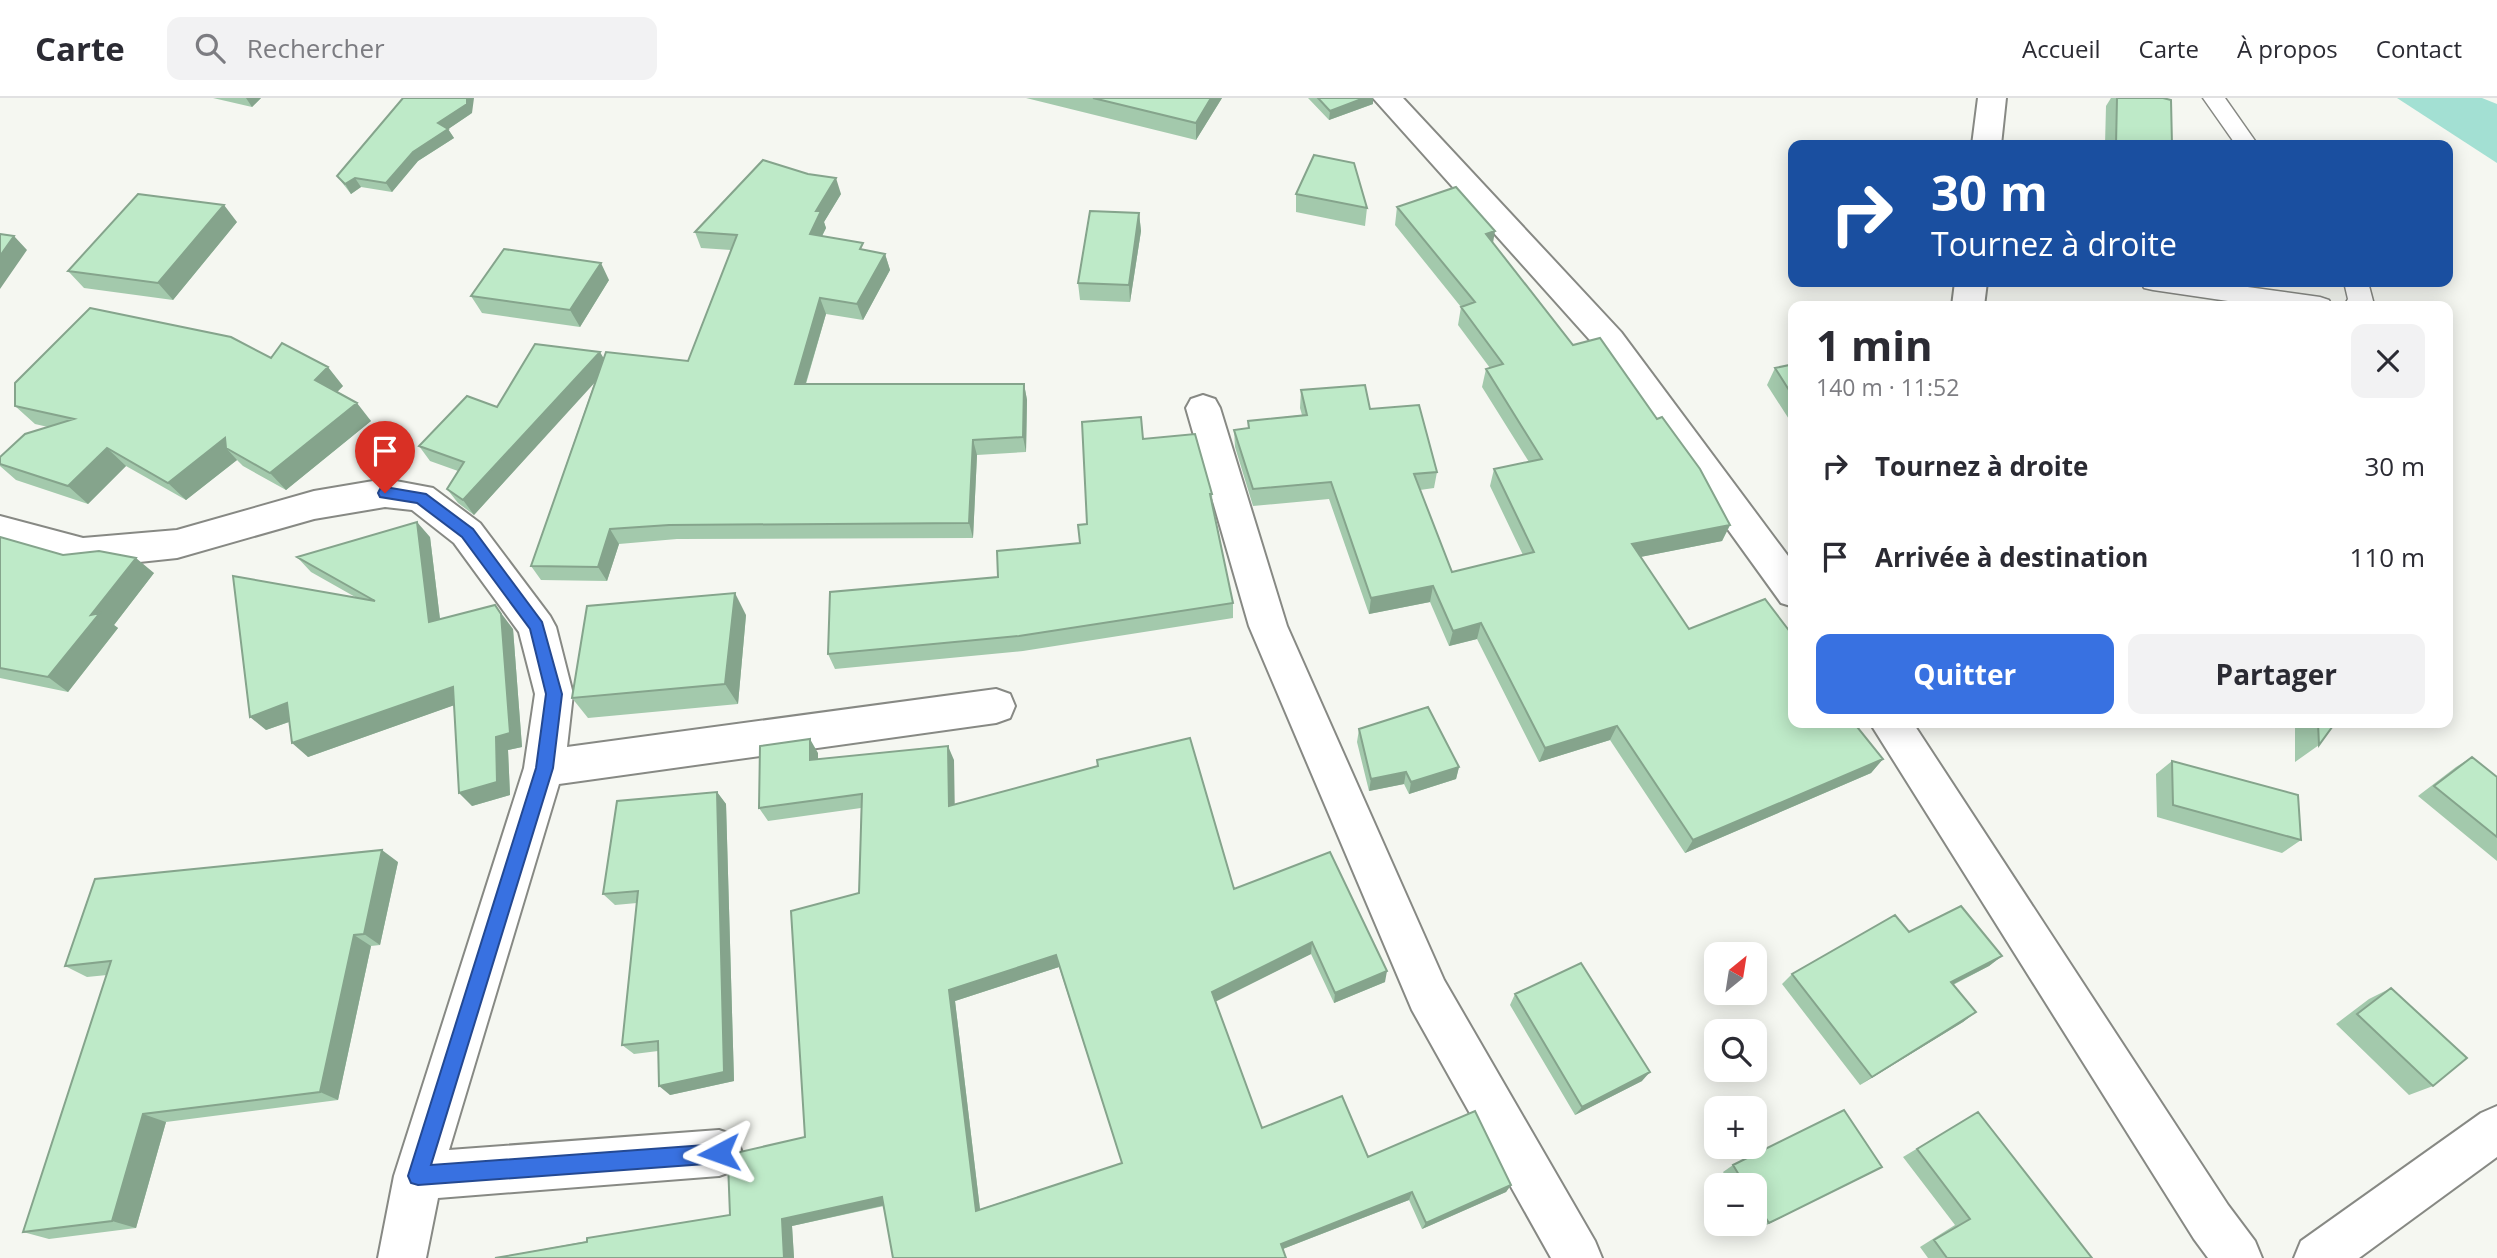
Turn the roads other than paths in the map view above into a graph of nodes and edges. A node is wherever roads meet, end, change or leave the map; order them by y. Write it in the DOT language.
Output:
graph roads {
  1 [pos="1387,98"];
  2 [pos="1992,98"];
  3 [pos="2214,98"];
  4 [pos="1988,140"];
  5 [pos="2243,140"];
  6 [pos="2188,287"];
  7 [pos="2285,301"];
  8 [pos="1203,408"];
  9 [pos="0,530"];
  10 [pos="1788,584"];
  11 [pos="996,706"];
  12 [pos="1898,728"];
  13 [pos="1920,742"];
  14 [pos="544,768"];
  15 [pos="2497,1129"];
  16 [pos="719,1153"];
  17 [pos="418,1176"];
  18 [pos="402,1258"];
  19 [pos="1578,1258"];
  20 [pos="2238,1258"];
  21 [pos="2318,1258"];
  1 -- 10 [label="street"];
  2 -- 4 [label="street"];
  3 -- 5 [label="lane"];
  6 -- 7 [label="lane"];
  8 -- 19 [label="street"];
  9 -- 14 [label="street"];
  11 -- 14 [label="street"];
  12 -- 13 [label="street"];
  13 -- 20 [label="street"];
  14 -- 17 [label="street"];
  15 -- 21 [label="street"];
  16 -- 17 [label="street"];
  17 -- 18 [label="street"];
}
